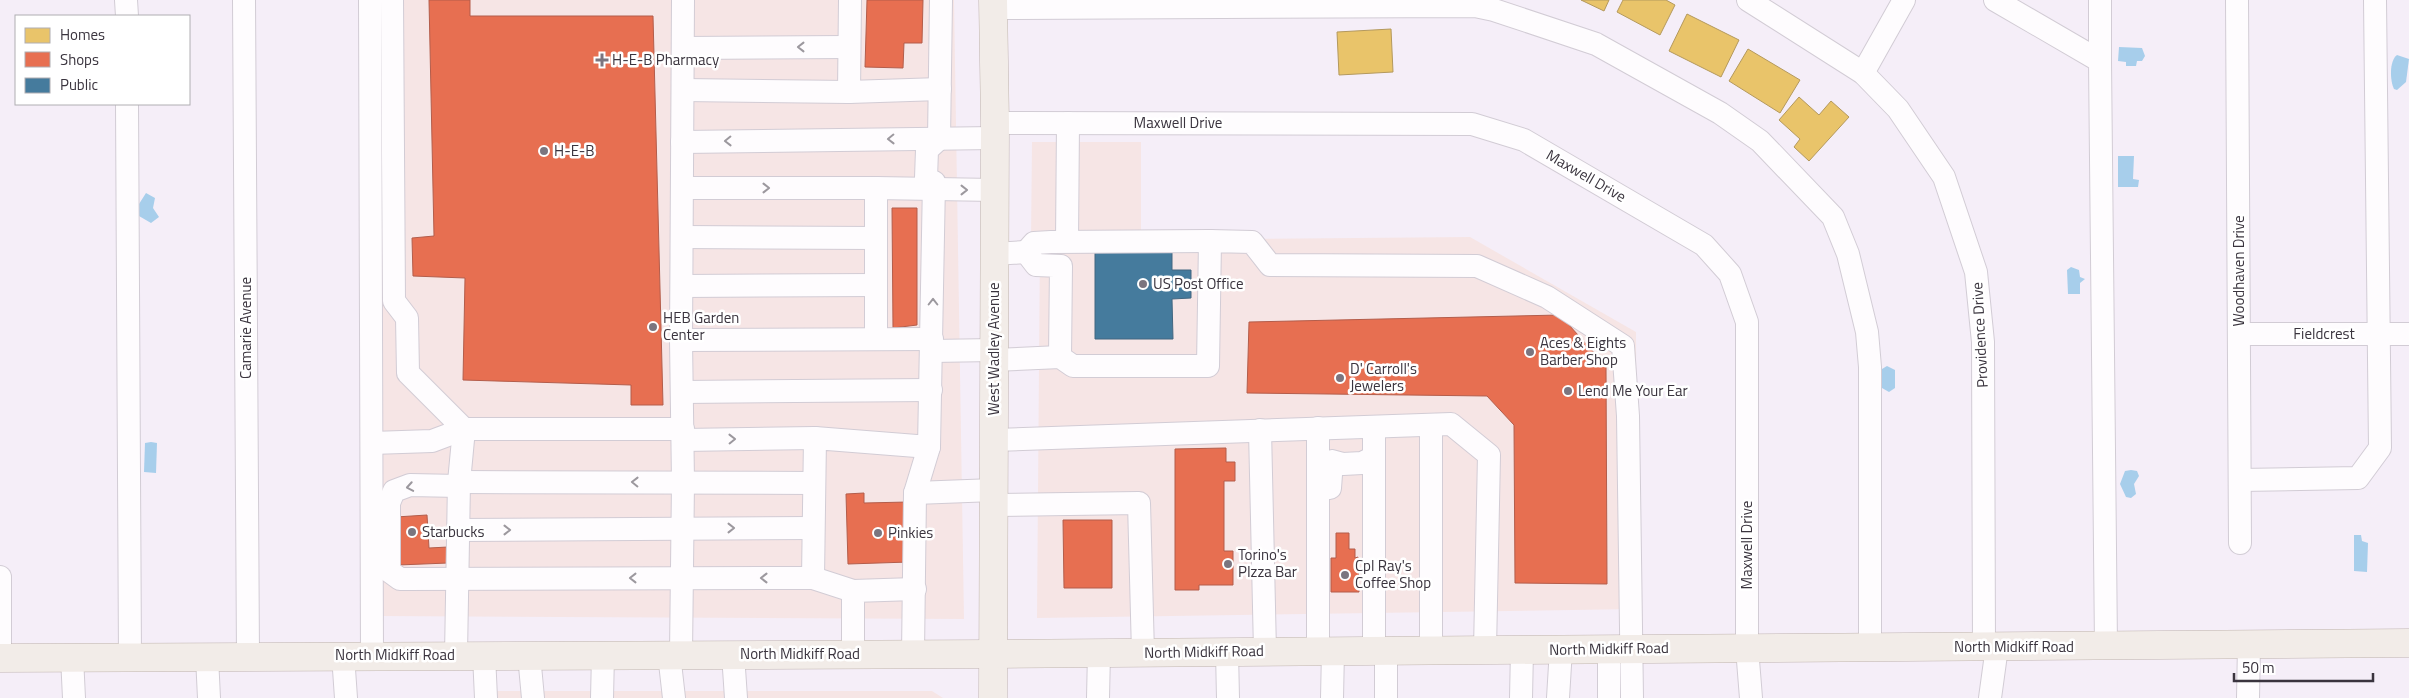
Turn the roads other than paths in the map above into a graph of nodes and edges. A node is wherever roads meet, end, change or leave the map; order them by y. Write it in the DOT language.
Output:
graph roads {
  1 [pos="126,0"];
  2 [pos="244,0"];
  3 [pos="370,0"];
  4 [pos="392,0"];
  5 [pos="683,0"];
  6 [pos="850,0"];
  7 [pos="941,0"];
  8 [pos="1748,0"];
  9 [pos="1904,0"];
  10 [pos="1995,0"];
  11 [pos="2100,0"];
  12 [pos="2237,0"];
  13 [pos="2376,0"];
  14 [pos="993,4"];
  15 [pos="127,15"];
  16 [pos="849,47"];
  17 [pos="682,48"];
  18 [pos="2100,61"];
  19 [pos="1862,73"];
  20 [pos="940,89"];
  21 [pos="683,90"];
  22 [pos="849,92"];
  23 [pos="127,105"];
  24 [pos="1068,123"];
  25 [pos="995,131"];
  26 [pos="940,138"];
  27 [pos="682,142"];
  28 [pos="682,188"];
  29 [pos="876,188"];
  30 [pos="934,190"];
  31 [pos="994,190"];
  32 [pos="682,236"];
  33 [pos="876,238"];
  34 [pos="1067,241"];
  35 [pos="1210,241"];
  36 [pos="1026,252"];
  37 [pos="994,254"];
  38 [pos="876,285"];
  39 [pos="682,286"];
  40 [pos="2239,334"];
  41 [pos="2377,334"];
  42 [pos="2409,334"];
  43 [pos="876,339"];
  44 [pos="681,340"];
  45 [pos="932,345"];
  46 [pos="994,355"];
  47 [pos="1060,357"];
  48 [pos="931,390"];
  49 [pos="682,392"];
  50 [pos="1431,426"];
  51 [pos="1318,428"];
  52 [pos="1374,428"];
  53 [pos="464,429"];
  54 [pos="1260,430"];
  55 [pos="683,434"];
  56 [pos="815,438"];
  57 [pos="994,440"];
  58 [pos="372,443"];
  59 [pos="929,447"];
  60 [pos="1372,457"];
  61 [pos="2240,480"];
  62 [pos="683,482"];
  63 [pos="459,484"];
  64 [pos="814,484"];
  65 [pos="915,493"];
  66 [pos="994,498"];
  67 [pos="682,528"];
  68 [pos="813,528"];
  69 [pos="458,530"];
  70 [pos="2240,543"];
  71 [pos="0,577"];
  72 [pos="681,578"];
  73 [pos="813,578"];
  74 [pos="458,579"];
  75 [pos="915,589"];
  76 [pos="853,590"];
  77 [pos="1318,598"];
  78 [pos="2409,643"];
  79 [pos="2249,645"];
  80 [pos="2106,646"];
  81 [pos="1990,647"];
  82 [pos="1747,648"];
  83 [pos="1870,648"];
  84 [pos="1560,649"];
  85 [pos="1620,649"];
  86 [pos="1485,650"];
  87 [pos="1522,650"];
  88 [pos="1265,651"];
  89 [pos="1326,651"];
  90 [pos="1380,651"];
  91 [pos="1431,651"];
  92 [pos="1227,652"];
  93 [pos="1099,653"];
  94 [pos="1143,653"];
  95 [pos="675,654"];
  96 [pos="733,654"];
  97 [pos="853,654"];
  98 [pos="913,654"];
  99 [pos="993,654"];
  100 [pos="343,655"];
  101 [pos="372,655"];
  102 [pos="456,655"];
  103 [pos="484,655"];
  104 [pos="529,655"];
  105 [pos="602,655"];
  106 [pos="72,657"];
  107 [pos="130,657"];
  108 [pos="207,657"];
  109 [pos="248,657"];
  110 [pos="0,658"];
  111 [pos="74,698"];
  112 [pos="209,698"];
  113 [pos="346,698"];
  114 [pos="486,698"];
  115 [pos="533,698"];
  116 [pos="602,698"];
  117 [pos="674,698"];
  118 [pos="736,698"];
  119 [pos="993,698"];
  120 [pos="1098,698"];
  121 [pos="1228,698"];
  122 [pos="1332,698"];
  123 [pos="1386,698"];
  124 [pos="1521,698"];
  125 [pos="1558,698"];
  126 [pos="1609,698"];
  127 [pos="1632,698"];
  128 [pos="1751,698"];
  129 [pos="1990,698"];
  130 [pos="2248,698"];
  1 -- 15 [label="street"];
  2 -- 109 [label="street, Camarie Avenue"];
  3 -- 58 [label="street"];
  4 -- 53 [label="street"];
  5 -- 17 [label="street"];
  6 -- 16 [label="street"];
  7 -- 20 [label="street"];
  8 -- 19 [label="street, Providence Drive"];
  9 -- 19 [label="street"];
  10 -- 18 [label="street"];
  11 -- 18 [label="street"];
  12 -- 40 [label="street, Woodhaven Drive"];
  13 -- 41 [label="street"];
  14 -- 25 [label="main road, West Wadley Avenue"];
  14 -- 83 [label="street"];
  16 -- 17 [label="street, one-way"];
  16 -- 22 [label="street"];
  17 -- 21 [label="street"];
  18 -- 80 [label="street"];
  19 -- 81 [label="street, Providence Drive"];
  20 -- 22 [label="street"];
  20 -- 26 [label="street"];
  21 -- 22 [label="street"];
  21 -- 27 [label="street"];
  23 -- 107 [label="street"];
  24 -- 25 [label="street, Maxwell Drive"];
  24 -- 34 [label="street"];
  24 -- 82 [label="street, Maxwell Drive"];
  25 -- 26 [label="street, Maxwell Drive"];
  25 -- 31 [label="main road, West Wadley Avenue"];
  26 -- 27 [label="street, Maxwell Drive, one-way"];
  26 -- 30 [label="street"];
  27 -- 28 [label="street"];
  28 -- 29 [label="street, one-way"];
  28 -- 32 [label="street"];
  29 -- 30 [label="street"];
  29 -- 33 [label="street"];
  30 -- 31 [label="street, one-way"];
  45 -- 30 [label="street, one-way"];
  31 -- 37 [label="main road, West Wadley Avenue"];
  32 -- 33 [label="street"];
  32 -- 39 [label="street"];
  33 -- 38 [label="street"];
  34 -- 35 [label="street"];
  34 -- 36 [label="street"];
  35 -- 47 [label="street"];
  35 -- 85 [label="street"];
  36 -- 37 [label="street"];
  36 -- 47 [label="street"];
  37 -- 46 [label="main road, West Wadley Avenue"];
  38 -- 39 [label="street"];
  38 -- 43 [label="street"];
  39 -- 44 [label="street"];
  40 -- 41 [label="street, Fieldcrest"];
  40 -- 61 [label="street, Woodhaven Drive"];
  41 -- 42 [label="street, Fieldcrest"];
  41 -- 61 [label="street"];
  43 -- 44 [label="street"];
  43 -- 45 [label="street"];
  44 -- 49 [label="street"];
  45 -- 46 [label="street"];
  45 -- 48 [label="street"];
  46 -- 47 [label="street"];
  46 -- 57 [label="main road, West Wadley Avenue"];
  48 -- 49 [label="street"];
  48 -- 59 [label="street"];
  49 -- 55 [label="street"];
  50 -- 52 [label="street"];
  50 -- 86 [label="street"];
  50 -- 91 [label="street"];
  51 -- 52 [label="street"];
  51 -- 54 [label="street"];
  51 -- 77 [label="street"];
  52 -- 60 [label="street"];
  53 -- 55 [label="street"];
  53 -- 58 [label="street"];
  53 -- 63 [label="street"];
  54 -- 57 [label="street"];
  54 -- 88 [label="street"];
  55 -- 56 [label="street, one-way"];
  55 -- 62 [label="street"];
  56 -- 59 [label="street"];
  56 -- 64 [label="street"];
  57 -- 66 [label="main road, West Wadley Avenue"];
  58 -- 101 [label="street"];
  59 -- 65 [label="street"];
  60 -- 77 [label="street"];
  60 -- 90 [label="street"];
  61 -- 70 [label="street, Woodhaven Drive"];
  62 -- 63 [label="street, one-way"];
  62 -- 64 [label="street"];
  62 -- 67 [label="street"];
  63 -- 69 [label="street"];
  63 -- 74 [label="street, one-way"];
  64 -- 68 [label="street"];
  65 -- 66 [label="street"];
  65 -- 75 [label="street"];
  66 -- 94 [label="street"];
  66 -- 99 [label="main road, West Wadley Avenue"];
  67 -- 68 [label="street, one-way"];
  69 -- 67 [label="street, one-way"];
  67 -- 72 [label="street"];
  68 -- 73 [label="street"];
  69 -- 74 [label="street"];
  71 -- 110 [label="street"];
  73 -- 72 [label="street, one-way"];
  72 -- 74 [label="street, one-way"];
  72 -- 95 [label="street"];
  73 -- 76 [label="street"];
  74 -- 102 [label="street"];
  75 -- 76 [label="street"];
  75 -- 98 [label="street"];
  76 -- 97 [label="street"];
  77 -- 89 [label="street"];
  78 -- 79 [label="main road, North Midkiff Road"];
  79 -- 80 [label="main road, North Midkiff Road"];
  79 -- 130 [label="street"];
  80 -- 81 [label="main road, North Midkiff Road"];
  81 -- 83 [label="main road, North Midkiff Road"];
  81 -- 129 [label="street, Providence Drive"];
  82 -- 83 [label="main road, North Midkiff Road"];
  82 -- 85 [label="main road, North Midkiff Road"];
  82 -- 128 [label="street, Maxwell Drive"];
  84 -- 85 [label="main road, North Midkiff Road"];
  84 -- 87 [label="main road, North Midkiff Road"];
  84 -- 125 [label="street"];
  85 -- 126 [label="street"];
  85 -- 127 [label="street"];
  86 -- 87 [label="main road, North Midkiff Road"];
  86 -- 91 [label="main road, North Midkiff Road"];
  87 -- 124 [label="street"];
  88 -- 89 [label="main road, North Midkiff Road"];
  88 -- 92 [label="main road, North Midkiff Road"];
  89 -- 90 [label="main road, North Midkiff Road"];
  89 -- 122 [label="street"];
  90 -- 91 [label="main road, North Midkiff Road"];
  90 -- 123 [label="street"];
  92 -- 94 [label="main road, North Midkiff Road"];
  92 -- 121 [label="street"];
  93 -- 94 [label="main road, North Midkiff Road"];
  93 -- 99 [label="main road, North Midkiff Road"];
  93 -- 120 [label="street"];
  95 -- 96 [label="main road, North Midkiff Road"];
  95 -- 105 [label="main road, North Midkiff Road"];
  95 -- 117 [label="street"];
  96 -- 97 [label="main road, North Midkiff Road"];
  96 -- 118 [label="street"];
  97 -- 98 [label="main road, North Midkiff Road"];
  98 -- 99 [label="main road, North Midkiff Road"];
  99 -- 119 [label="main road, West Wadley Avenue"];
  100 -- 101 [label="main road, North Midkiff Road"];
  100 -- 109 [label="main road, North Midkiff Road"];
  100 -- 113 [label="street"];
  101 -- 102 [label="main road, North Midkiff Road"];
  102 -- 103 [label="main road, North Midkiff Road"];
  103 -- 104 [label="main road, North Midkiff Road"];
  103 -- 114 [label="street"];
  104 -- 105 [label="main road, North Midkiff Road"];
  104 -- 115 [label="street"];
  105 -- 116 [label="street"];
  106 -- 107 [label="main road, North Midkiff Road"];
  106 -- 110 [label="main road, North Midkiff Road"];
  106 -- 111 [label="street"];
  107 -- 108 [label="main road, North Midkiff Road"];
  108 -- 109 [label="main road, North Midkiff Road"];
  108 -- 112 [label="street"];
}
